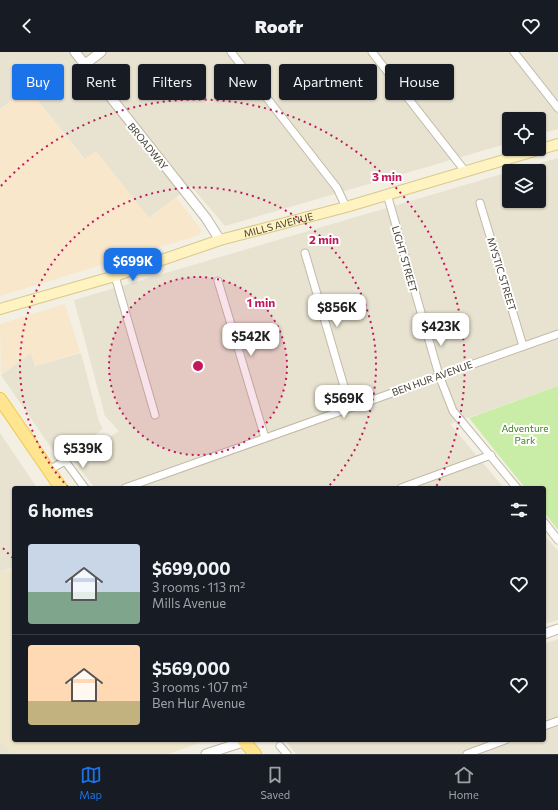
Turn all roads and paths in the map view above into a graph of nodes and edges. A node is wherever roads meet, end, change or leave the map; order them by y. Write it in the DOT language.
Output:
graph roads {
  1 [pos="75,52"];
  2 [pos="101,52"];
  3 [pos="231,52"];
  4 [pos="372,52"];
  5 [pos="514,52"];
  6 [pos="83,64"];
  7 [pos="85,64"];
  8 [pos="112,100"];
  9 [pos="558,108"];
  10 [pos="558,144"];
  11 [pos="465,171"];
  12 [pos="386,194"];
  13 [pos="480,203"];
  14 [pos="346,206"];
  15 [pos="220,240"];
  16 [pos="305,253"];
  17 [pos="115,276"];
  18 [pos="218,281"];
  19 [pos="0,309"];
  20 [pos="558,334"];
  21 [pos="523,346"];
  22 [pos="439,375"];
  23 [pos="0,399"];
  24 [pos="350,407"];
  25 [pos="155,415"];
  26 [pos="265,438"];
  27 [pos="491,455"];
  28 [pos="49,470"];
  29 [pos="60,486"];
  30 [pos="84,486"];
  31 [pos="131,486"];
  32 [pos="406,486"];
  33 [pos="515,486"];
  34 [pos="547,531"];
  35 [pos="558,540"];
  36 [pos="558,629"];
  37 [pos="546,633"];
  38 [pos="558,721"];
  39 [pos="546,725"];
  40 [pos="243,742"];
  41 [pos="247,742"];
  42 [pos="500,742"];
  43 [pos="280,746"];
  44 [pos="206,754"];
  45 [pos="255,754"];
  46 [pos="287,754"];
  47 [pos="467,754"];
  1 -- 6 [label="street, BROADWAY"];
  2 -- 7 [label="street"];
  3 -- 14 [label="street"];
  4 -- 11 [label="street"];
  5 -- 9 [label="street"];
  8 -- 15 [label="street, BROADWAY"];
  10 -- 11 [label="main road, MILLS AVENUE"];
  11 -- 12 [label="main road, MILLS AVENUE"];
  12 -- 14 [label="main road, MILLS AVENUE"];
  12 -- 22 [label="street, LIGHT STREET"];
  13 -- 21 [label="street, MYSTIC STREET"];
  14 -- 15 [label="main road, MILLS AVENUE"];
  15 -- 17 [label="main road, MILLS AVENUE"];
  16 -- 24 [label="street"];
  17 -- 19 [label="main road, MILLS AVENUE"];
  17 -- 25 [label="street"];
  18 -- 26 [label="street"];
  20 -- 21 [label="street, BEN HUR AVENUE"];
  21 -- 22 [label="street, BEN HUR AVENUE"];
  22 -- 24 [label="street, BEN HUR AVENUE"];
  22 -- 27 [label="street, LIGHT STREET"];
  23 -- 28 [label="main road"];
  24 -- 26 [label="street, BEN HUR AVENUE"];
  26 -- 31 [label="street, BEN HUR AVENUE"];
  27 -- 32 [label="street"];
  27 -- 33 [label="street, LIGHT STREET"];
  28 -- 29 [label="main road"];
  28 -- 30 [label="street"];
  34 -- 35 [label="street"];
  36 -- 37 [label="street"];
  38 -- 39 [label="street"];
  40 -- 44 [label="street"];
  41 -- 45 [label="main road"];
  42 -- 47 [label="street"];
  43 -- 46 [label="street"];
}
